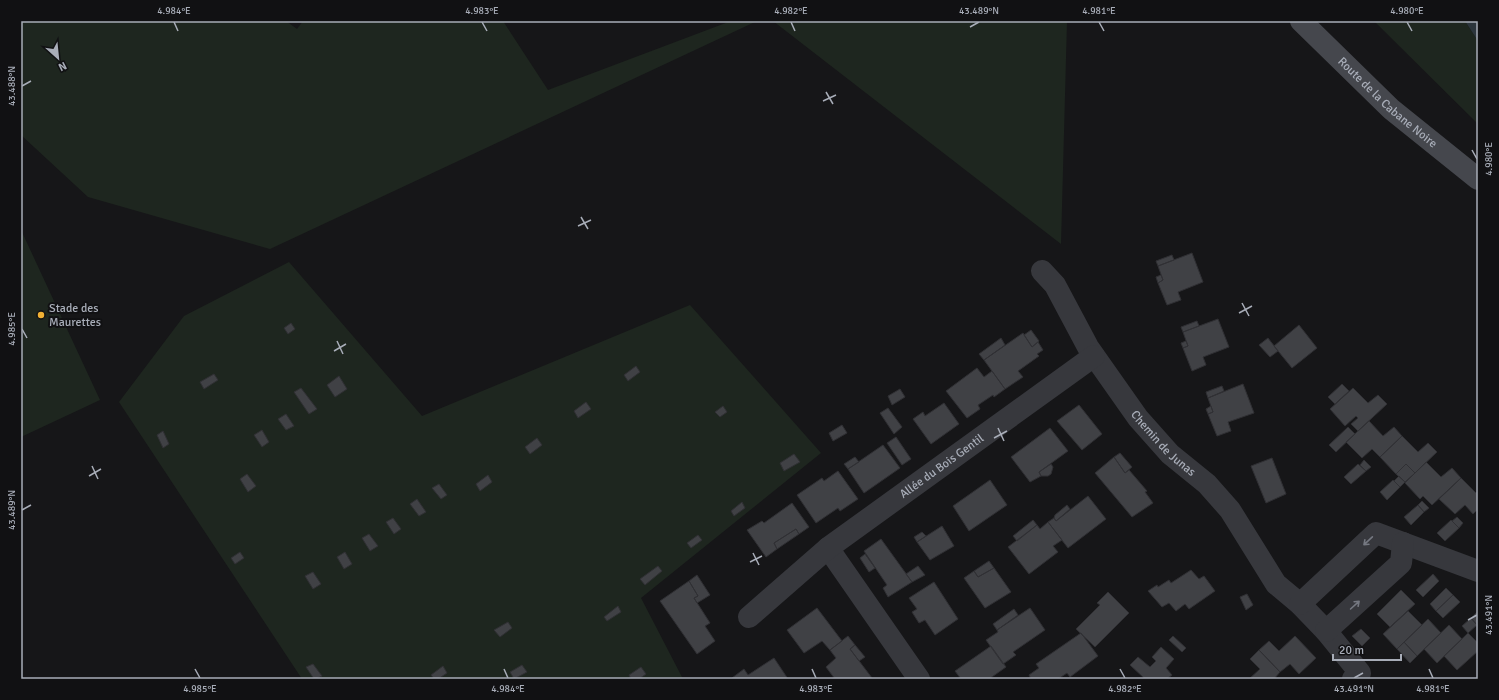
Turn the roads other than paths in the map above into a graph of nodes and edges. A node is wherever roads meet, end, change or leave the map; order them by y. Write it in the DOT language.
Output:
graph roads {
  1 [pos="1301,21"];
  2 [pos="1478,179"];
  3 [pos="1042,271"];
  4 [pos="1094,356"];
  5 [pos="1402,543"];
  6 [pos="828,548"];
  7 [pos="1478,571"];
  8 [pos="1300,604"];
  9 [pos="749,617"];
  10 [pos="1326,631"];
  11 [pos="920,679"];
  12 [pos="1353,679"];
  1 -- 2 [label="street, Route de la Cabane Noire"];
  3 -- 4 [label="street, Chemin de Junas"];
  4 -- 6 [label="street, Allée du Bois Gentil"];
  4 -- 8 [label="street, Chemin de Junas"];
  5 -- 7 [label="street"];
  5 -- 8 [label="street, one-way"];
  10 -- 5 [label="street, one-way"];
  6 -- 9 [label="street, Allée du Bois Gentil"];
  6 -- 11 [label="street"];
  8 -- 10 [label="street, Chemin de Junas"];
  10 -- 12 [label="street, Chemin de Junas"];
}
